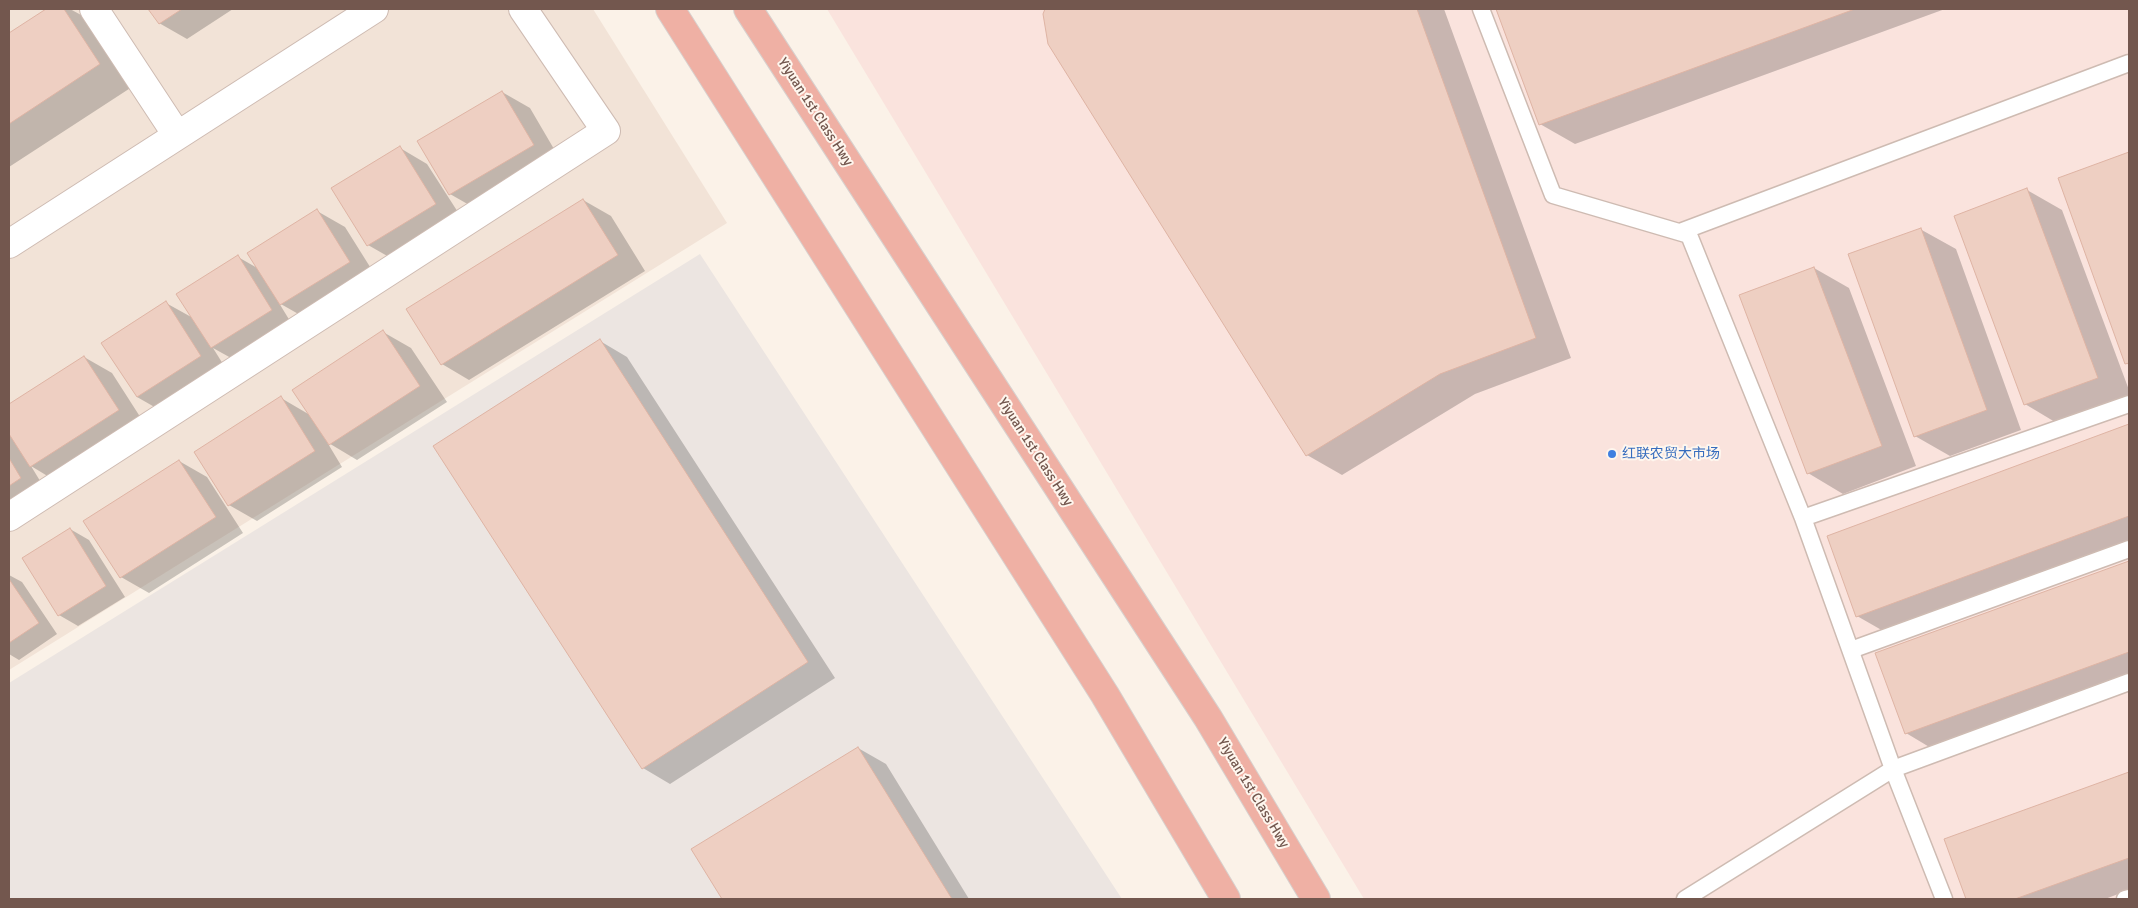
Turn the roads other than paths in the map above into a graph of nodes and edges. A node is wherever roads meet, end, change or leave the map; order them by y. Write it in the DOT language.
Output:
graph roads {
  1 [pos="94,9"];
  2 [pos="374,9"];
  3 [pos="523,9"];
  4 [pos="670,9"];
  5 [pos="748,9"];
  6 [pos="1481,9"];
  7 [pos="2129,63"];
  8 [pos="177,135"];
  9 [pos="1680,232"];
  10 [pos="9,244"];
  11 [pos="2129,404"];
  12 [pos="9,517"];
  13 [pos="1804,518"];
  14 [pos="2129,548"];
  15 [pos="1851,650"];
  16 [pos="2129,682"];
  17 [pos="1894,768"];
  18 [pos="2129,898"];
  19 [pos="1226,899"];
  20 [pos="1316,899"];
  21 [pos="1685,899"];
  22 [pos="1944,899"];
  23 [pos="2125,899"];
  1 -- 8 [label="street"];
  2 -- 8 [label="street"];
  3 -- 12 [label="street"];
  4 -- 19 [label="highway"];
  5 -- 20 [label="highway, Yiyuan 1st Class Hwy"];
  6 -- 9 [label="lane"];
  7 -- 9 [label="lane"];
  8 -- 10 [label="street"];
  9 -- 13 [label="lane"];
  11 -- 13 [label="lane"];
  13 -- 15 [label="lane"];
  14 -- 15 [label="lane"];
  15 -- 17 [label="lane"];
  16 -- 17 [label="lane"];
  17 -- 21 [label="lane"];
  17 -- 22 [label="lane"];
  18 -- 23 [label="lane"];
}
